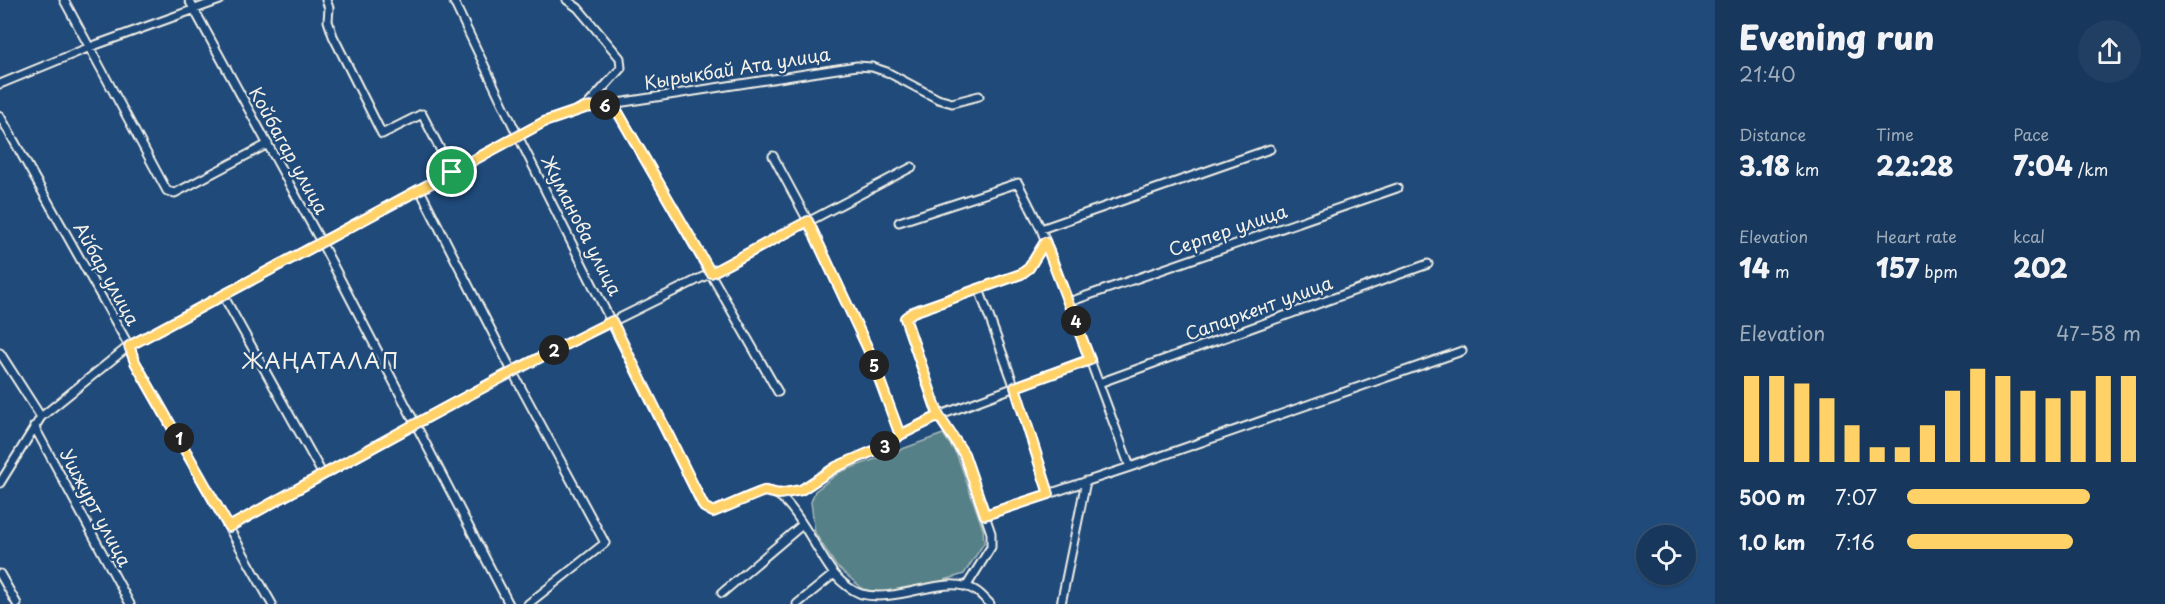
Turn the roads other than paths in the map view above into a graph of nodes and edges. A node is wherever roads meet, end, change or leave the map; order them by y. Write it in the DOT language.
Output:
graph roads {
  1 [pos="64,0"];
  2 [pos="189,0"];
  3 [pos="220,0"];
  4 [pos="326,0"];
  5 [pos="453,0"];
  6 [pos="567,0"];
  7 [pos="193,9"];
  8 [pos="90,47"];
  9 [pos="0,84"];
  10 [pos="979,96"];
  11 [pos="613,104"];
  12 [pos="585,108"];
  13 [pos="0,116"];
  14 [pos="518,136"];
  15 [pos="268,144"];
  16 [pos="1270,149"];
  17 [pos="773,156"];
  18 [pos="912,167"];
  19 [pos="452,172"];
  20 [pos="1397,188"];
  21 [pos="420,190"];
  22 [pos="808,221"];
  23 [pos="899,222"];
  24 [pos="1041,229"];
  25 [pos="321,242"];
  26 [pos="1045,242"];
  27 [pos="1428,264"];
  28 [pos="711,273"];
  29 [pos="979,289"];
  30 [pos="223,295"];
  31 [pos="1069,302"];
  32 [pos="612,321"];
  33 [pos="129,346"];
  34 [pos="1462,351"];
  35 [pos="0,353"];
  36 [pos="1090,360"];
  37 [pos="512,371"];
  38 [pos="1099,383"];
  39 [pos="1015,387"];
  40 [pos="778,392"];
  41 [pos="939,416"];
  42 [pos="41,417"];
  43 [pos="416,423"];
  44 [pos="34,426"];
  45 [pos="900,435"];
  46 [pos="1130,466"];
  47 [pos="323,475"];
  48 [pos="1,479"];
  49 [pos="1086,481"];
  50 [pos="779,494"];
  51 [pos="1049,494"];
  52 [pos="985,515"];
  53 [pos="802,525"];
  54 [pos="229,527"];
  55 [pos="0,574"];
  56 [pos="834,574"];
  57 [pos="966,587"];
  58 [pos="722,593"];
  59 [pos="883,602"];
  60 [pos="17,604"];
  61 [pos="130,604"];
  62 [pos="272,604"];
  63 [pos="509,604"];
  64 [pos="528,604"];
  65 [pos="797,604"];
  66 [pos="990,604"];
  67 [pos="1061,604"];
  1 -- 8 [label="street"];
  2 -- 7 [label="street, Койбагар улица"];
  3 -- 7 [label="street"];
  4 -- 19 [label="street"];
  5 -- 14 [label="street, Жуманова улица"];
  6 -- 12 [label="street"];
  7 -- 8 [label="street"];
  7 -- 15 [label="street, Койбагар улица"];
  8 -- 9 [label="street"];
  8 -- 15 [label="street"];
  10 -- 11 [label="street, Кырыкбай Ата улица"];
  11 -- 12 [label="street, Кырыкбай Ата улица"];
  11 -- 28 [label="street"];
  12 -- 14 [label="street, Кырыкбай Ата улица"];
  13 -- 33 [label="street, Айбар улица"];
  14 -- 19 [label="street, Кырыкбай Ата улица"];
  14 -- 32 [label="street, Жуманова улица"];
  15 -- 25 [label="street, Койбагар улица"];
  16 -- 24 [label="street"];
  17 -- 22 [label="street"];
  18 -- 22 [label="street"];
  19 -- 21 [label="street, Кырыкбай Ата улица"];
  20 -- 31 [label="street, Серпер улица"];
  21 -- 25 [label="street, Кырыкбай Ата улица"];
  21 -- 37 [label="street"];
  22 -- 28 [label="street"];
  22 -- 45 [label="street"];
  23 -- 24 [label="street"];
  24 -- 26 [label="street"];
  25 -- 30 [label="street, Кырыкбай Ата улица"];
  25 -- 43 [label="street, Койбагар улица"];
  26 -- 29 [label="street"];
  26 -- 31 [label="street"];
  27 -- 38 [label="street, Сапаркент улица"];
  28 -- 32 [label="street"];
  28 -- 40 [label="street"];
  29 -- 39 [label="street"];
  29 -- 41 [label="street"];
  30 -- 33 [label="street, Кырыкбай Ата улица"];
  30 -- 47 [label="street"];
  31 -- 36 [label="street"];
  32 -- 37 [label="street"];
  32 -- 50 [label="street, Жуманова улица"];
  33 -- 42 [label="street, Кырыкбай Ата улица"];
  33 -- 54 [label="street, Айбар улица"];
  34 -- 46 [label="street"];
  35 -- 42 [label="street"];
  36 -- 38 [label="street"];
  36 -- 39 [label="street"];
  37 -- 43 [label="street"];
  37 -- 64 [label="street"];
  38 -- 46 [label="street"];
  39 -- 41 [label="street"];
  39 -- 51 [label="street"];
  41 -- 45 [label="street"];
  41 -- 52 [label="street"];
  42 -- 44 [label="street, Кырыкбай Ата улица"];
  43 -- 47 [label="street"];
  43 -- 63 [label="street, Койбагар улица"];
  44 -- 48 [label="street, Кырыкбай Ата улица"];
  44 -- 61 [label="street, Ушжурт улица"];
  45 -- 50 [label="street"];
  46 -- 49 [label="street"];
  47 -- 54 [label="street"];
  49 -- 51 [label="street"];
  49 -- 67 [label="street"];
  50 -- 53 [label="street"];
  51 -- 52 [label="street"];
  52 -- 57 [label="street"];
  53 -- 56 [label="street"];
  53 -- 58 [label="street"];
  54 -- 62 [label="street, Айбар улица"];
  55 -- 60 [label="street"];
  56 -- 59 [label="street"];
  56 -- 65 [label="street"];
  57 -- 59 [label="street"];
  57 -- 66 [label="street"];
}
